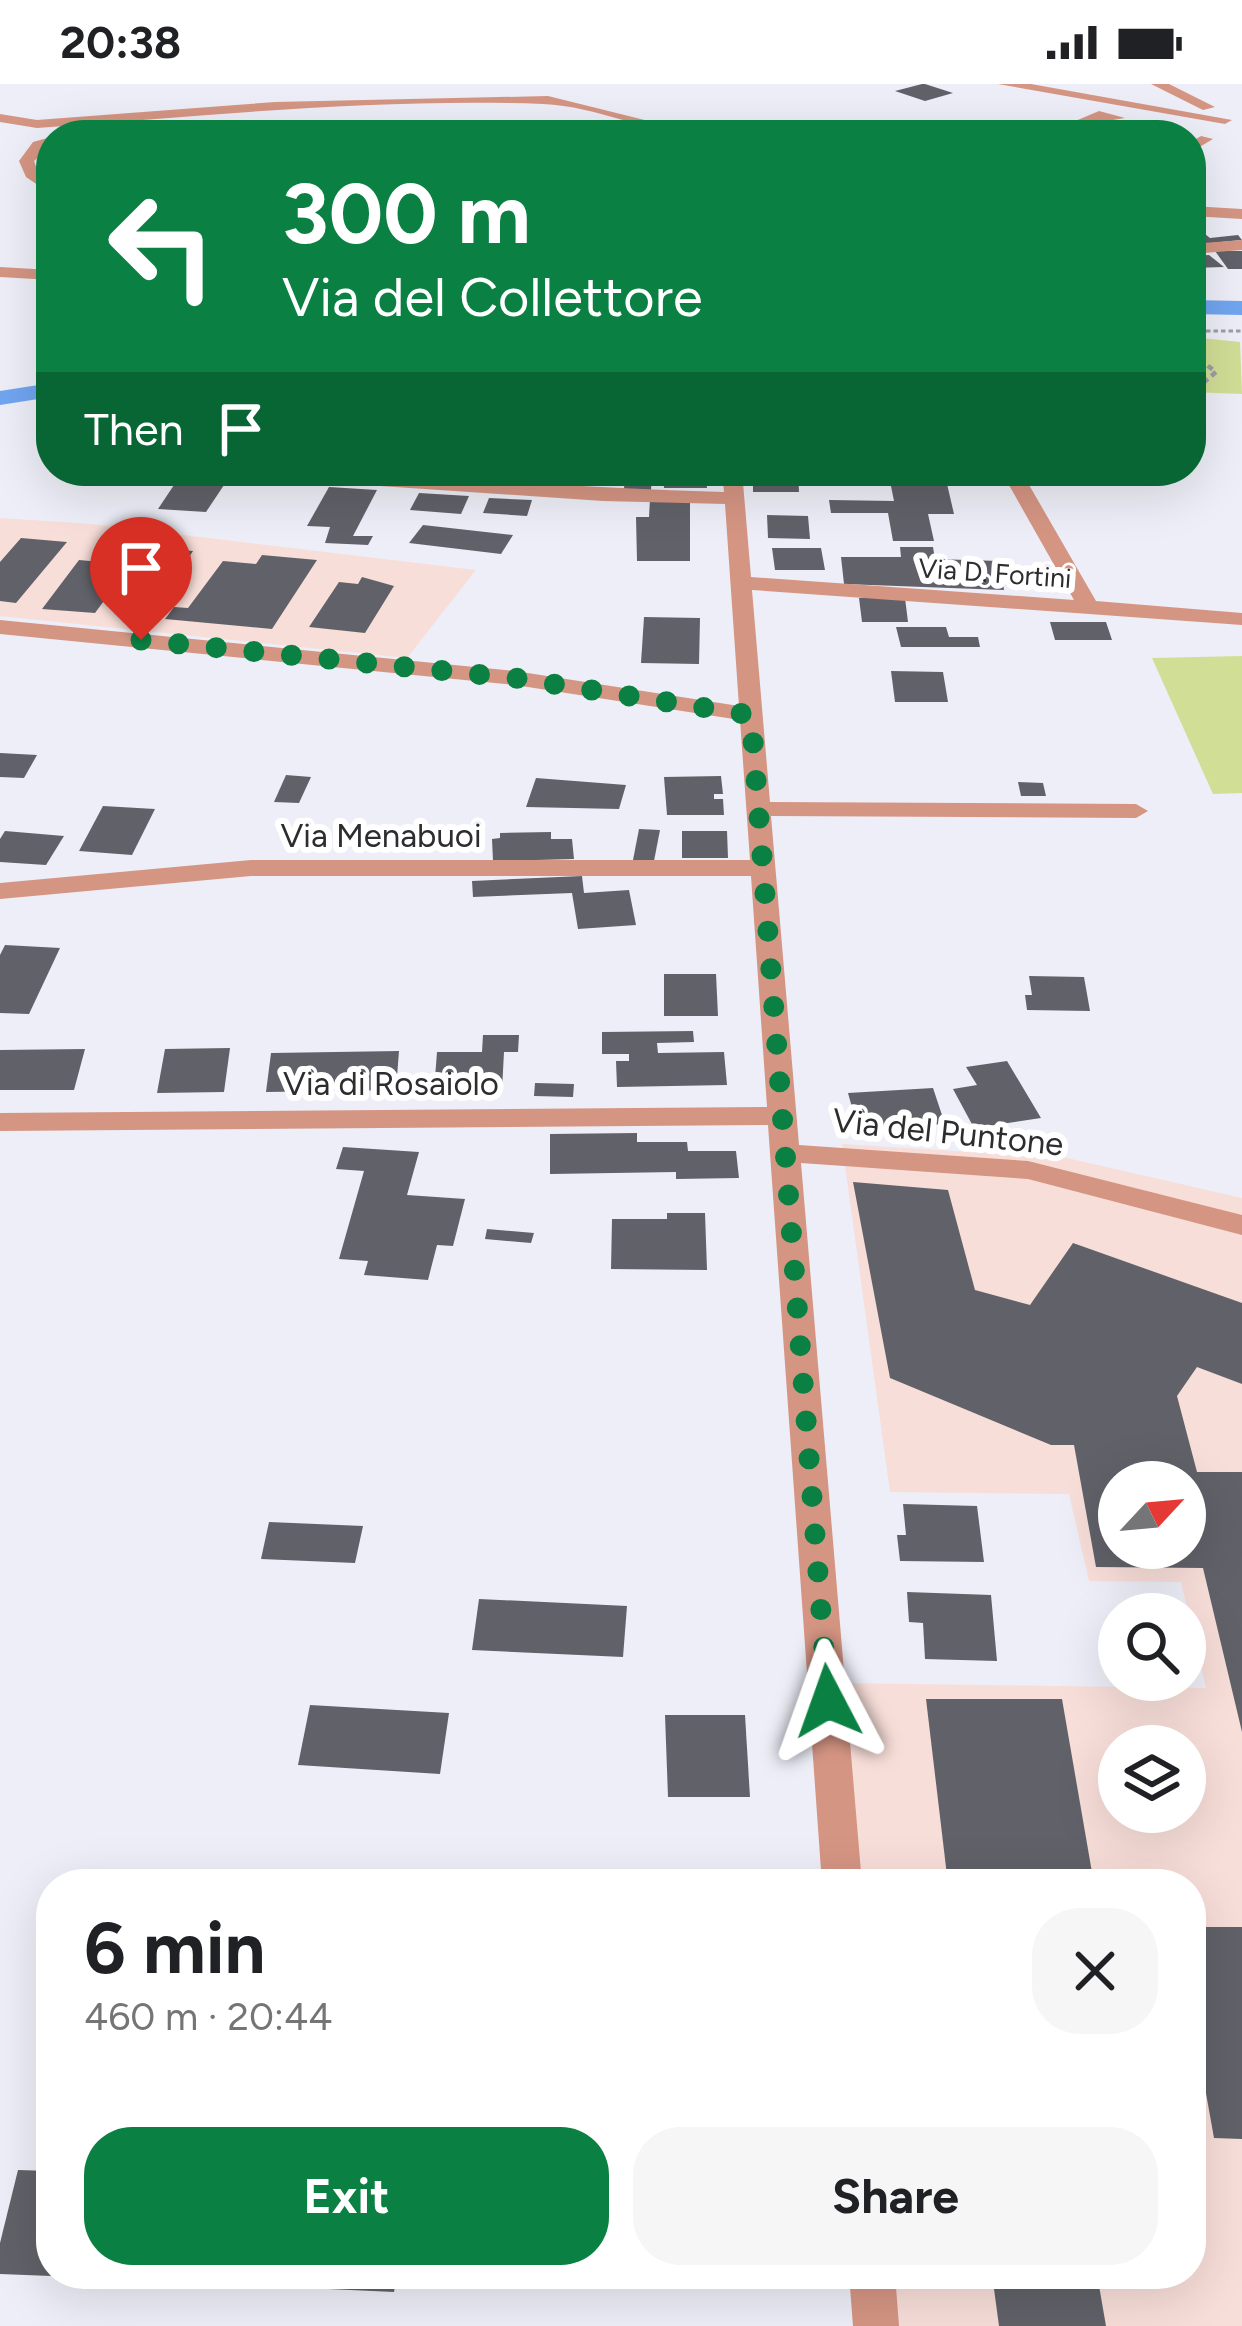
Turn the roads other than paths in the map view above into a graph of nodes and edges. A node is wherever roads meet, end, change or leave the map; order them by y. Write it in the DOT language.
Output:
graph roads {
  1 [pos="1005,84"];
  2 [pos="1158,84"];
  3 [pos="0,118"];
  4 [pos="1118,118"];
  5 [pos="90,120"];
  6 [pos="645,120"];
  7 [pos="1083,120"];
  8 [pos="1231,120"];
  9 [pos="36,124"];
  10 [pos="1242,132"];
  11 [pos="36,148"];
  12 [pos="36,178"];
  13 [pos="1206,212"];
  14 [pos="1242,214"];
  15 [pos="1242,245"];
  16 [pos="1206,248"];
  17 [pos="0,272"];
  18 [pos="36,274"];
  19 [pos="490,486"];
  20 [pos="575,486"];
  21 [pos="715,486"];
  22 [pos="733,486"];
  23 [pos="1020,486"];
  24 [pos="575,494"];
  25 [pos="741,583"];
  26 [pos="1089,607"];
  27 [pos="1242,619"];
  28 [pos="0,627"];
  29 [pos="751,715"];
  30 [pos="758,809"];
  31 [pos="1136,811"];
  32 [pos="763,868"];
  33 [pos="0,891"];
  34 [pos="782,1116"];
  35 [pos="0,1122"];
  36 [pos="785,1153"];
  37 [pos="1242,1225"];
  38 [pos="841,1869"];
  39 [pos="873,2289"];
  40 [pos="876,2326"];
  1 -- 8 [label="street"];
  2 -- 8 [label="street"];
  3 -- 9 [label="street"];
  4 -- 7 [label="street"];
  5 -- 6 [label="street"];
  8 -- 10 [label="street"];
  11 -- 12 [label="street"];
  13 -- 14 [label="street"];
  15 -- 16 [label="street"];
  17 -- 18 [label="street"];
  19 -- 24 [label="street"];
  20 -- 24 [label="street"];
  21 -- 24 [label="street"];
  22 -- 25 [label="street"];
  23 -- 26 [label="street, Via D. Fortini"];
  25 -- 26 [label="street, Via D. Fortini"];
  25 -- 29 [label="street"];
  26 -- 27 [label="street"];
  28 -- 29 [label="street"];
  29 -- 30 [label="street"];
  30 -- 31 [label="street"];
  30 -- 32 [label="street"];
  32 -- 33 [label="street, Via Menabuoi"];
  32 -- 34 [label="street"];
  34 -- 35 [label="street, Via di Rosaiolo"];
  34 -- 36 [label="street"];
  36 -- 37 [label="street, Via del Puntone"];
  36 -- 38 [label="street"];
  39 -- 40 [label="street"];
}
